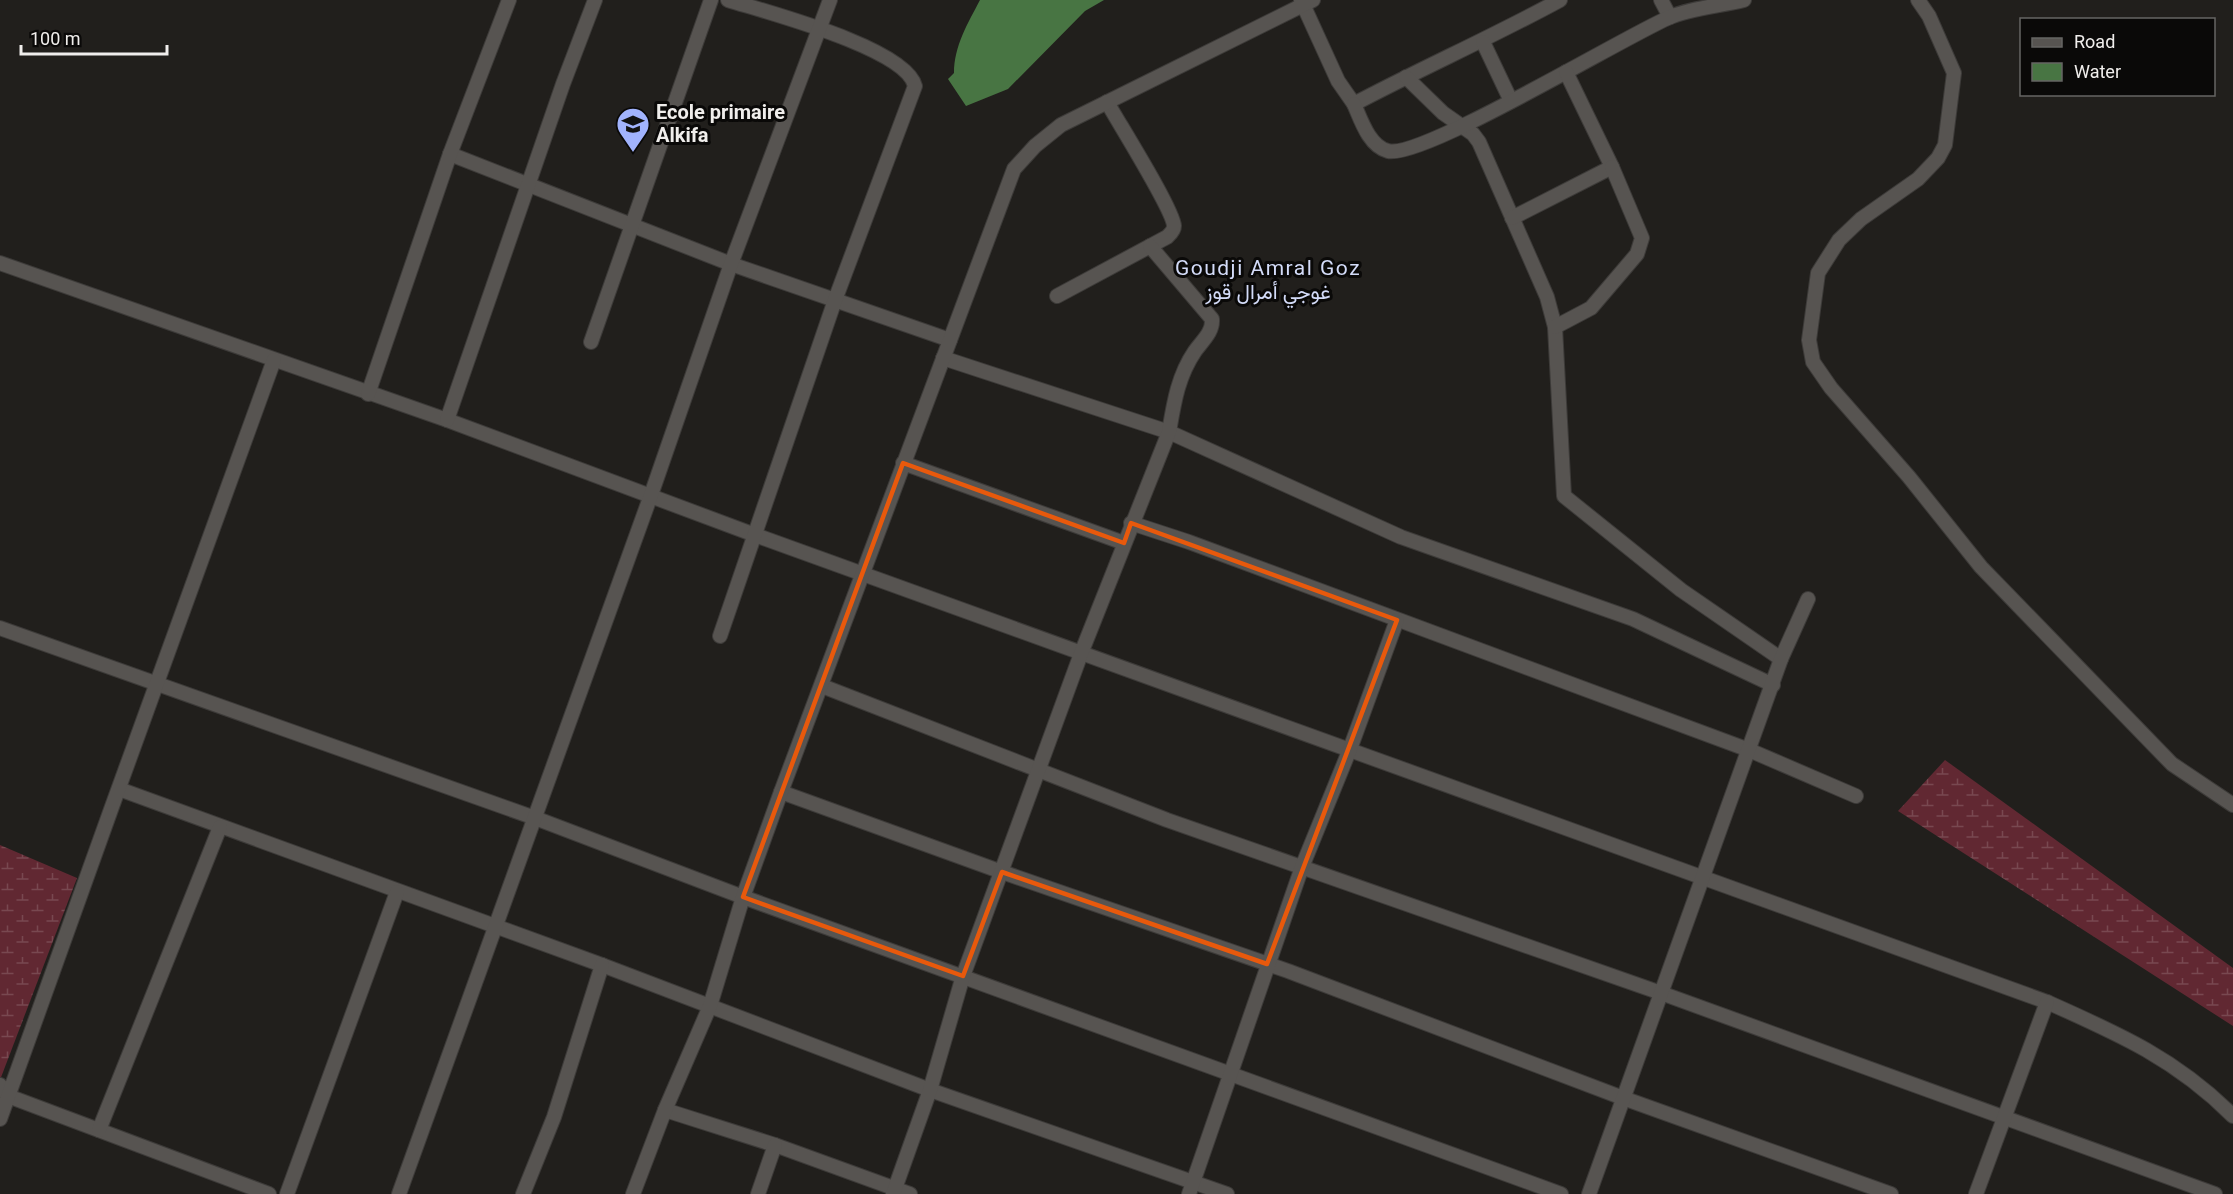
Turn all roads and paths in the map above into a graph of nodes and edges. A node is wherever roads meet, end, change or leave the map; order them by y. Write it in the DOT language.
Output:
graph roads {
  1 [pos="509,0"];
  2 [pos="595,0"];
  3 [pos="711,0"];
  4 [pos="728,0"];
  5 [pos="830,0"];
  6 [pos="1560,0"];
  7 [pos="1660,0"];
  8 [pos="1744,0"];
  9 [pos="1918,0"];
  10 [pos="1306,2"];
  11 [pos="1670,17"];
  12 [pos="819,29"];
  13 [pos="1483,42"];
  14 [pos="1566,72"];
  15 [pos="1406,77"];
  16 [pos="1511,101"];
  17 [pos="1107,102"];
  18 [pos="1354,104"];
  19 [pos="1463,126"];
  20 [pos="450,154"];
  21 [pos="1612,167"];
  22 [pos="529,184"];
  23 [pos="1512,218"];
  24 [pos="631,224"];
  25 [pos="1150,246"];
  26 [pos="0,263"];
  27 [pos="731,264"];
  28 [pos="1057,296"];
  29 [pos="835,300"];
  30 [pos="1555,327"];
  31 [pos="950,340"];
  32 [pos="591,342"];
  33 [pos="943,358"];
  34 [pos="274,360"];
  35 [pos="368,394"];
  36 [pos="447,420"];
  37 [pos="1169,432"];
  38 [pos="903,463"];
  39 [pos="651,495"];
  40 [pos="1131,523"];
  41 [pos="755,535"];
  42 [pos="1124,543"];
  43 [pos="862,572"];
  44 [pos="1808,599"];
  45 [pos="1397,620"];
  46 [pos="0,628"];
  47 [pos="720,636"];
  48 [pos="1082,651"];
  49 [pos="1781,660"];
  50 [pos="154,685"];
  51 [pos="1773,685"];
  52 [pos="822,686"];
  53 [pos="1350,749"];
  54 [pos="1749,750"];
  55 [pos="1039,769"];
  56 [pos="119,789"];
  57 [pos="781,792"];
  58 [pos="1856,796"];
  59 [pos="2233,805"];
  60 [pos="535,818"];
  61 [pos="220,827"];
  62 [pos="1302,867"];
  63 [pos="1002,872"];
  64 [pos="1704,876"];
  65 [pos="397,892"];
  66 [pos="743,897"];
  67 [pos="496,926"];
  68 [pos="1267,964"];
  69 [pos="602,965"];
  70 [pos="963,975"];
  71 [pos="1660,993"];
  72 [pos="2047,1002"];
  73 [pos="710,1006"];
  74 [pos="1229,1072"];
  75 [pos="4,1090"];
  76 [pos="930,1090"];
  77 [pos="1623,1098"];
  78 [pos="665,1110"];
  79 [pos="2233,1116"];
  80 [pos="2002,1117"];
  81 [pos="0,1119"];
  82 [pos="99,1130"];
  83 [pos="776,1145"];
  84 [pos="1191,1188"];
  85 [pos="894,1191"];
  86 [pos="268,1194"];
  87 [pos="287,1194"];
  88 [pos="399,1194"];
  89 [pos="523,1194"];
  90 [pos="633,1194"];
  91 [pos="758,1194"];
  92 [pos="910,1194"];
  93 [pos="1227,1194"];
  94 [pos="1561,1194"];
  95 [pos="1589,1194"];
  96 [pos="1891,1194"];
  97 [pos="1976,1194"];
  98 [pos="2214,1194"];
  1 -- 20 [label="street"];
  2 -- 22 [label="street"];
  3 -- 24 [label="street"];
  4 -- 12 [label="street"];
  5 -- 12 [label="street"];
  6 -- 13 [label="street"];
  7 -- 11 [label="street"];
  8 -- 11 [label="street"];
  9 -- 59 [label="street"];
  10 -- 17 [label="street"];
  10 -- 18 [label="street"];
  11 -- 14 [label="street"];
  12 -- 27 [label="street"];
  12 -- 29 [label="street"];
  13 -- 15 [label="street"];
  13 -- 16 [label="street"];
  14 -- 16 [label="street"];
  14 -- 21 [label="street"];
  15 -- 18 [label="street"];
  15 -- 19 [label="street"];
  16 -- 19 [label="street"];
  17 -- 25 [label="street"];
  17 -- 31 [label="street"];
  18 -- 19 [label="street"];
  19 -- 23 [label="street"];
  20 -- 22 [label="street"];
  20 -- 35 [label="street"];
  21 -- 23 [label="street"];
  21 -- 30 [label="street"];
  22 -- 24 [label="street"];
  22 -- 36 [label="street"];
  23 -- 30 [label="street"];
  24 -- 27 [label="street"];
  24 -- 32 [label="street"];
  25 -- 28 [label="street"];
  25 -- 37 [label="street"];
  26 -- 34 [label="street"];
  27 -- 29 [label="street"];
  27 -- 39 [label="street"];
  29 -- 31 [label="street"];
  29 -- 41 [label="street"];
  30 -- 49 [label="street"];
  31 -- 33 [label="street"];
  33 -- 37 [label="street"];
  33 -- 38 [label="street"];
  34 -- 35 [label="street"];
  34 -- 50 [label="street"];
  35 -- 36 [label="street"];
  36 -- 39 [label="street"];
  37 -- 40 [label="street"];
  37 -- 51 [label="street"];
  38 -- 42 [label="street"];
  38 -- 43 [label="street"];
  39 -- 41 [label="street"];
  39 -- 60 [label="street"];
  40 -- 42 [label="street"];
  40 -- 45 [label="street"];
  41 -- 43 [label="street"];
  41 -- 47 [label="street"];
  42 -- 48 [label="street"];
  43 -- 48 [label="street"];
  43 -- 52 [label="street"];
  44 -- 49 [label="street"];
  45 -- 53 [label="street"];
  45 -- 54 [label="street"];
  46 -- 50 [label="street"];
  48 -- 53 [label="street"];
  48 -- 55 [label="street"];
  49 -- 51 [label="street"];
  50 -- 56 [label="street"];
  50 -- 60 [label="street"];
  51 -- 54 [label="street"];
  52 -- 55 [label="street"];
  52 -- 57 [label="street"];
  53 -- 62 [label="street"];
  53 -- 64 [label="street"];
  54 -- 58 [label="street"];
  54 -- 64 [label="street"];
  55 -- 62 [label="street"];
  55 -- 63 [label="street"];
  56 -- 61 [label="street"];
  56 -- 75 [label="street"];
  57 -- 63 [label="street"];
  57 -- 66 [label="street"];
  60 -- 66 [label="street"];
  60 -- 67 [label="street"];
  61 -- 65 [label="street"];
  61 -- 82 [label="street"];
  62 -- 68 [label="street"];
  62 -- 71 [label="street"];
  63 -- 68 [label="street"];
  63 -- 70 [label="street"];
  64 -- 71 [label="street"];
  64 -- 72 [label="street"];
  65 -- 67 [label="street"];
  65 -- 87 [label="street"];
  66 -- 70 [label="street"];
  66 -- 73 [label="street"];
  67 -- 69 [label="street"];
  67 -- 88 [label="street"];
  68 -- 74 [label="street"];
  68 -- 77 [label="street"];
  69 -- 73 [label="street"];
  69 -- 89 [label="street"];
  70 -- 74 [label="street"];
  70 -- 76 [label="street"];
  71 -- 77 [label="street"];
  71 -- 80 [label="street"];
  72 -- 79 [label="street"];
  72 -- 80 [label="street"];
  73 -- 76 [label="street"];
  73 -- 78 [label="street"];
  74 -- 84 [label="street"];
  74 -- 94 [label="street"];
  75 -- 81 [label="street"];
  75 -- 82 [label="street"];
  76 -- 84 [label="street"];
  76 -- 85 [label="street"];
  77 -- 95 [label="street"];
  77 -- 96 [label="street"];
  78 -- 83 [label="street"];
  78 -- 90 [label="street"];
  80 -- 97 [label="street"];
  80 -- 98 [label="street"];
  82 -- 86 [label="street"];
  83 -- 85 [label="street"];
  83 -- 91 [label="street"];
  84 -- 93 [label="street"];
  85 -- 92 [label="street"];
}
